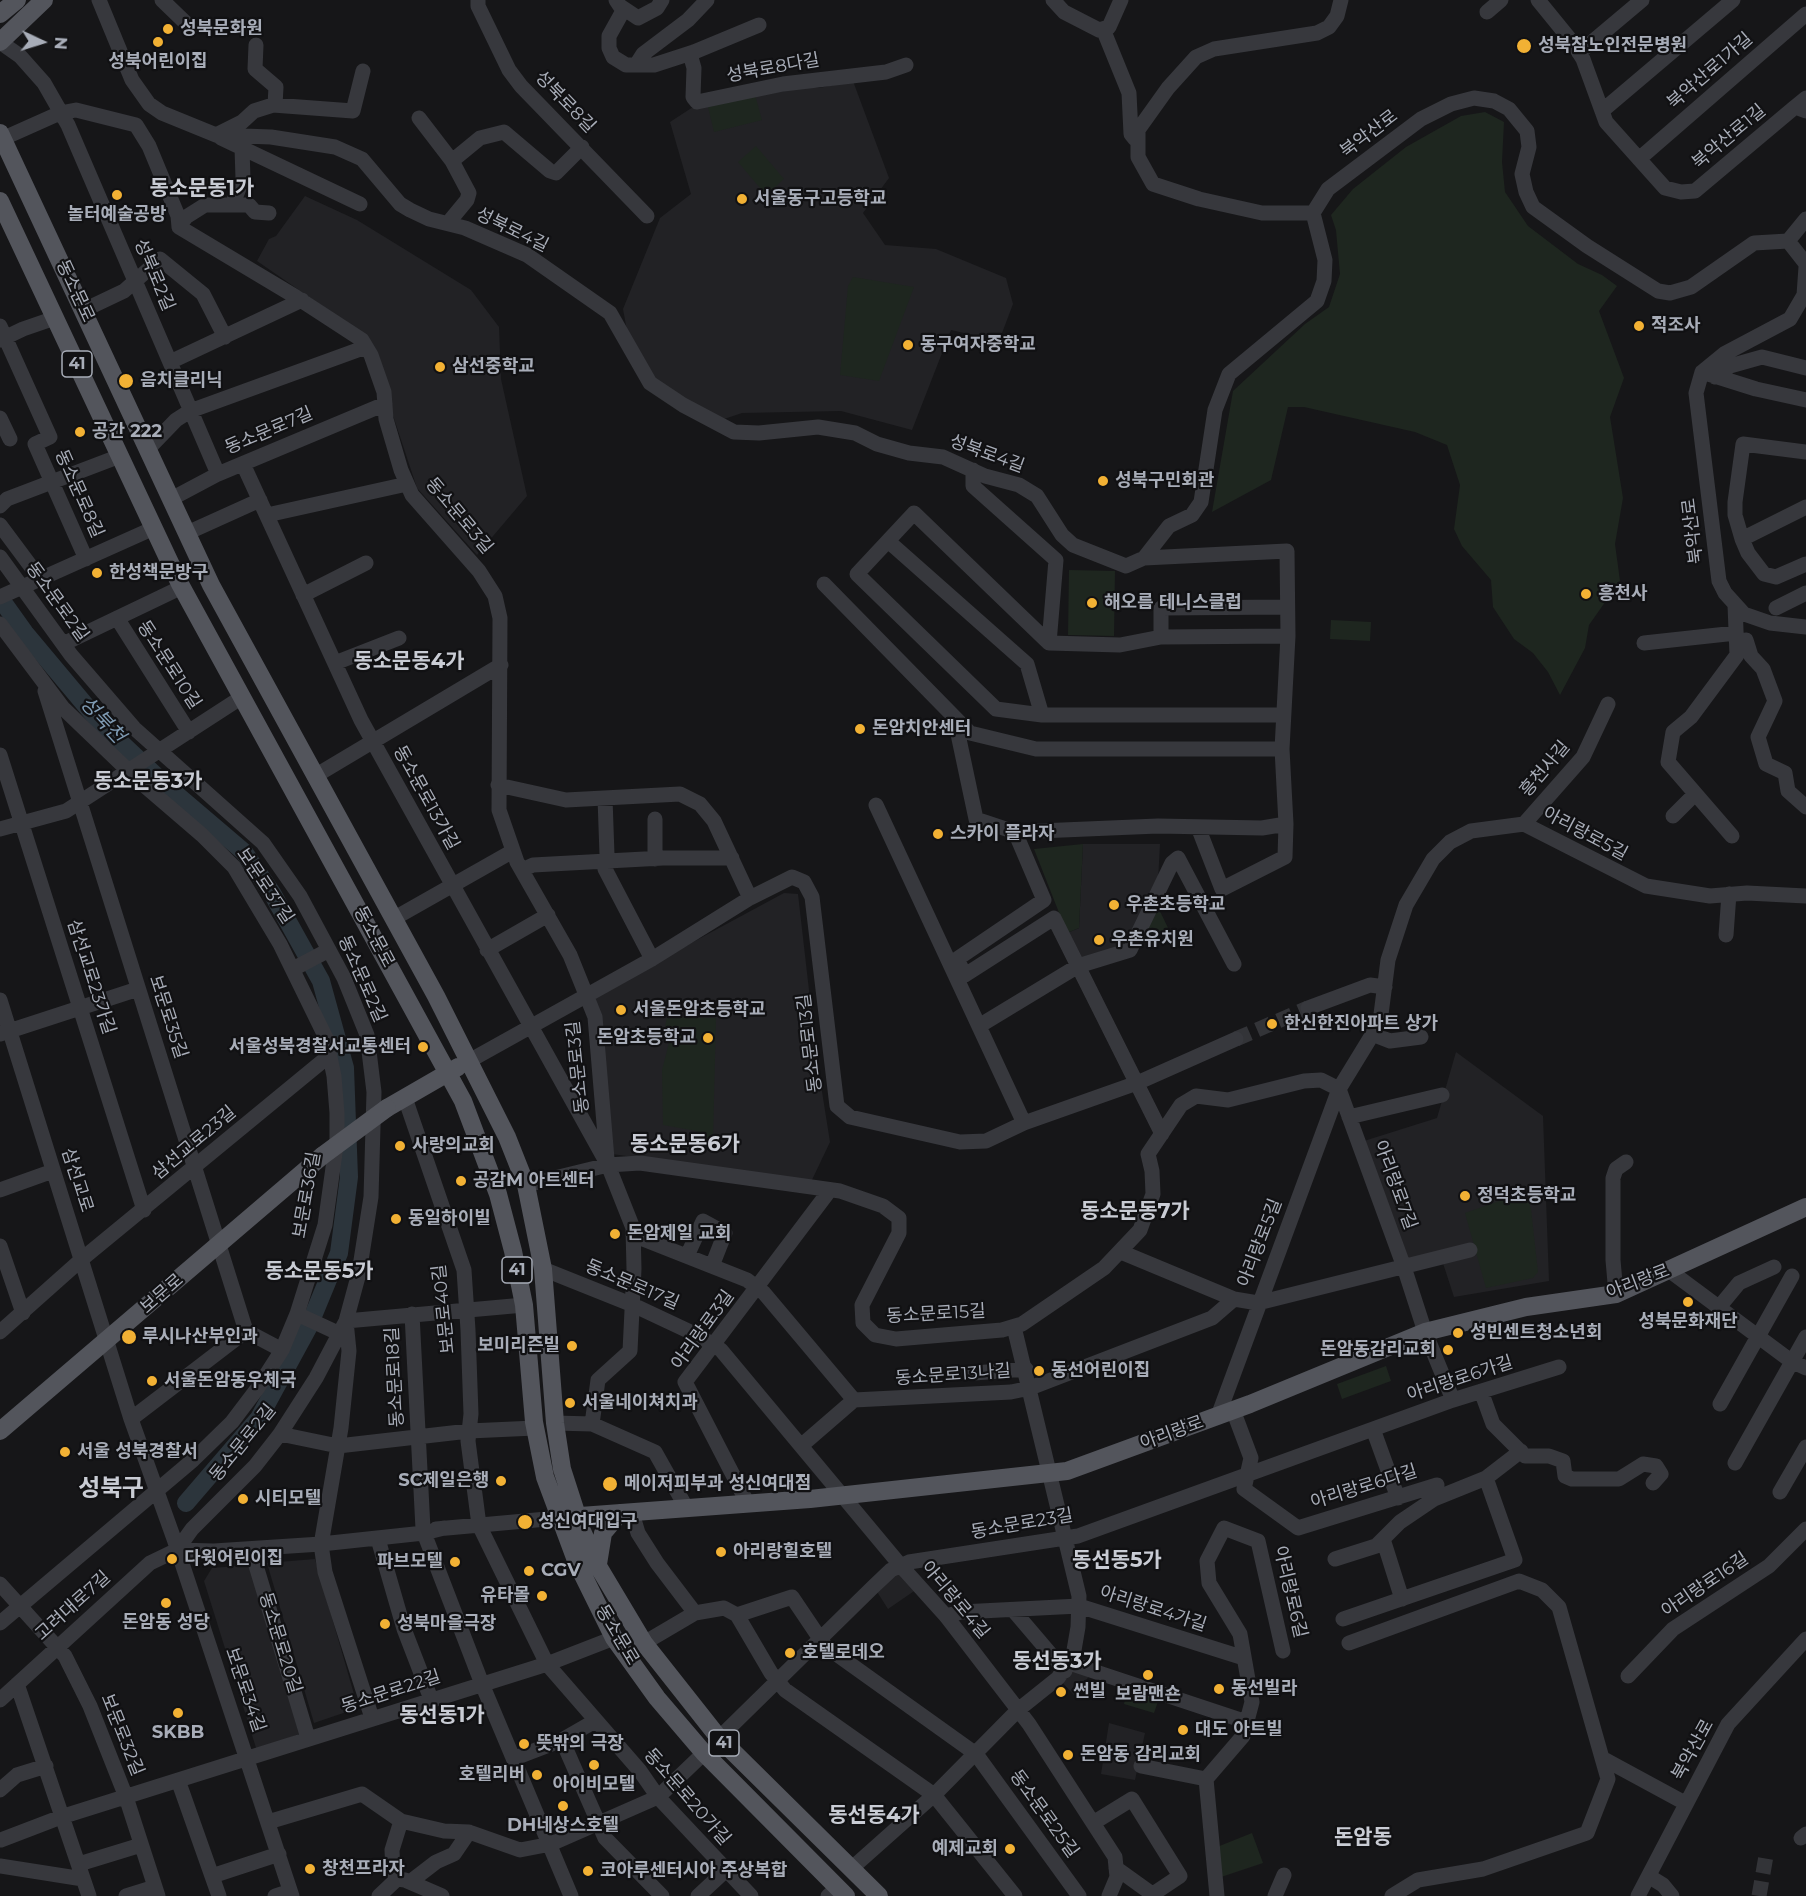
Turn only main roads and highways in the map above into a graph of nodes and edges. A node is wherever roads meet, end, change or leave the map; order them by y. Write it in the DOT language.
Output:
graph roads {
  1 [pos="17,0"];
  2 [pos="44,0"];
  3 [pos="1,13"];
  4 [pos="0,42"];
  5 [pos="2,136"];
  6 [pos="0,201"];
  7 [pos="469,1061"];
  8 [pos="448,1074"];
  9 [pos="1806,1207"];
  10 [pos="0,1431"];
  11 [pos="626,1513"];
  12 [pos="577,1517"];
  13 [pos="558,1518"];
  14 [pos="598,1566"];
  15 [pos="837,1893"];
  16 [pos="879,1896"];
  1 -- 3 [label="main road"];
  2 -- 4 [label="main road"];
  5 -- 7 [label="main road, 동소문로 / 41"];
  6 -- 8 [label="main road, 동소문로 / 41"];
  7 -- 8 [label="main road"];
  7 -- 12 [label="main road, 동소문로 / 41"];
  8 -- 10 [label="main road, 보문로, bridge"];
  8 -- 13 [label="main road, 동소문로 / 41"];
  9 -- 11 [label="main road, 아리랑로"];
  11 -- 12 [label="main road, 아리랑로"];
  11 -- 14 [label="main road"];
  12 -- 13 [label="main road"];
  12 -- 14 [label="main road, 동소문로 / 41"];
  13 -- 15 [label="main road, 동소문로 / 41"];
  14 -- 16 [label="main road, 동소문로 / 41"];
}
